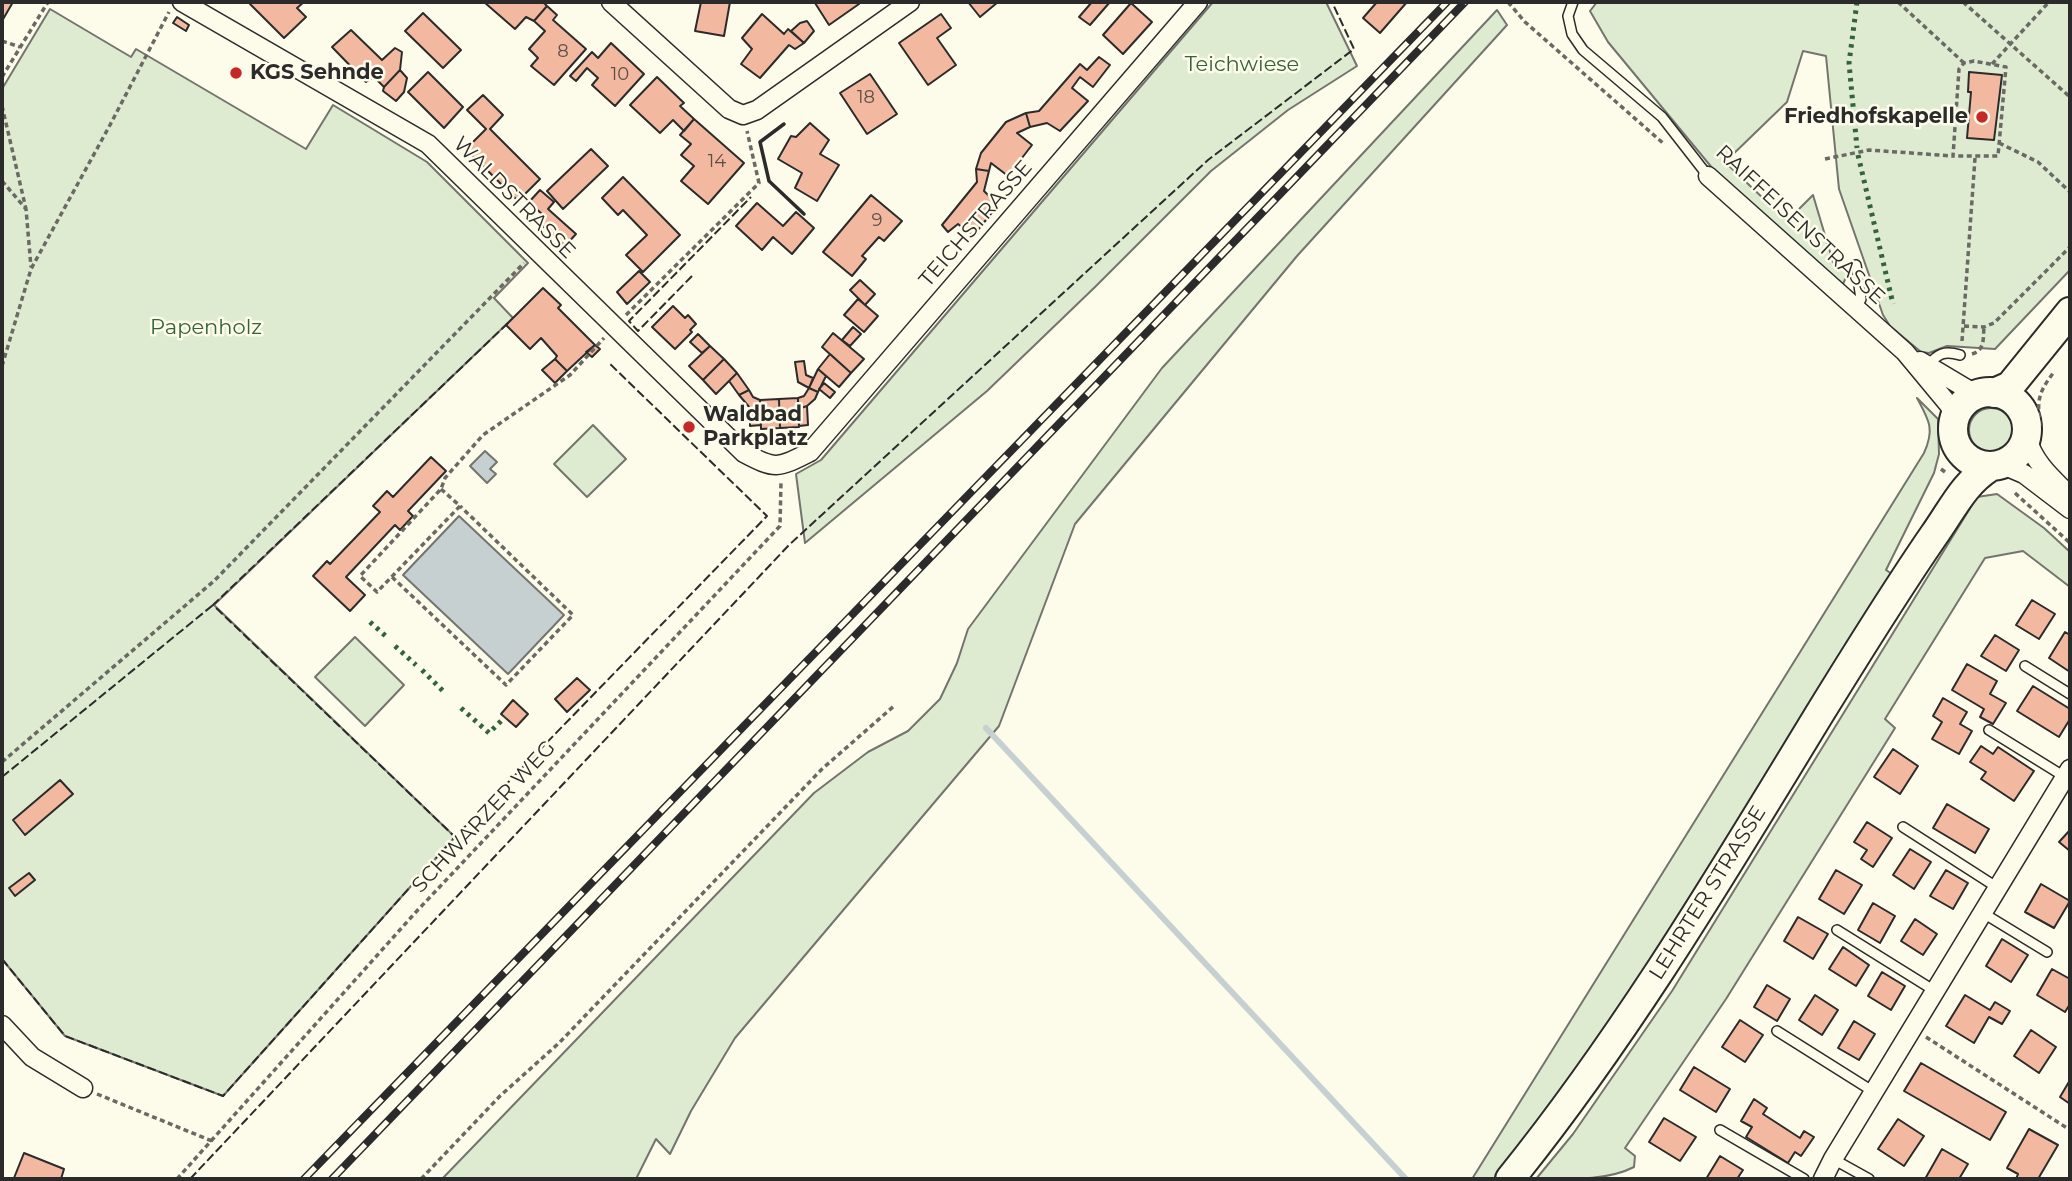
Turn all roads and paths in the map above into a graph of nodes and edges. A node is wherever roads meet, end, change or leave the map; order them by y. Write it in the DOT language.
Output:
graph roads {
  1 [pos="48,2"];
  2 [pos="611,2"];
  3 [pos="909,2"];
  4 [pos="1508,2"];
  5 [pos="1573,2"];
  6 [pos="1898,2"];
  7 [pos="1963,2"];
  8 [pos="2049,2"];
  9 [pos="1195,3"];
  10 [pos="181,4"];
  11 [pos="2,41"];
  12 [pos="2011,45"];
  13 [pos="20,47"];
  14 [pos="1964,63"];
  15 [pos="1992,64"];
  16 [pos="2,78"];
  17 [pos="2070,97"];
  18 [pos="2,106"];
  19 [pos="743,115"];
  20 [pos="1999,143"];
  21 [pos="1673,152"];
  22 [pos="1953,156"];
  23 [pos="1975,158"];
  24 [pos="1825,159"];
  25 [pos="1709,176"];
  26 [pos="2,181"];
  27 [pos="2070,191"];
  28 [pos="26,209"];
  29 [pos="2070,247"];
  30 [pos="535,251"];
  31 [pos="1856,265"];
  32 [pos="31,269"];
  33 [pos="1856,309"];
  34 [pos="2070,312"];
  35 [pos="1964,326"];
  36 [pos="613,327"];
  37 [pos="1984,327"];
  38 [pos="2070,331"];
  39 [pos="1905,352"];
  40 [pos="1959,355"];
  41 [pos="2,366"];
  42 [pos="1928,366"];
  43 [pos="2047,382"];
  44 [pos="1986,394"];
  45 [pos="1955,418"];
  46 [pos="2031,429"];
  47 [pos="1948,463"];
  48 [pos="781,466"];
  49 [pos="1996,466"];
  50 [pos="441,489"];
  51 [pos="2015,493"];
  52 [pos="2070,496"];
  53 [pos="460,506"];
  54 [pos="2070,509"];
  55 [pos="2070,543"];
  56 [pos="392,577"];
  57 [pos="1891,597"];
  58 [pos="2025,666"];
  59 [pos="2070,694"];
  60 [pos="894,706"];
  61 [pos="1989,730"];
  62 [pos="2,762"];
  63 [pos="2069,771"];
  64 [pos="1903,827"];
  65 [pos="1998,888"];
  66 [pos="1983,913"];
  67 [pos="1837,930"];
  68 [pos="2047,952"];
  69 [pos="1935,991"];
  70 [pos="2,1025"];
  71 [pos="1912,1028"];
  72 [pos="1777,1031"];
  73 [pos="83,1088"];
  74 [pos="1874,1092"];
  75 [pos="1720,1130"];
  76 [pos="2070,1130"];
  77 [pos="212,1141"];
  78 [pos="1833,1158"];
  79 [pos="177,1179"];
  80 [pos="421,1179"];
  81 [pos="1510,1179"];
  82 [pos="1804,1179"];
  83 [pos="1823,1179"];
  84 [pos="1869,1179"];
  1 -- 13 [label="path"];
  2 -- 19 [label="street"];
  3 -- 19 [label="street"];
  4 -- 21 [label="path"];
  5 -- 25 [label="lane, RAIFFEISENSTRASSE"];
  6 -- 14 [label="path"];
  7 -- 12 [label="path"];
  8 -- 12 [label="path"];
  9 -- 48 [label="street, TEICHSTRASSE"];
  10 -- 30 [label="street, WALDSTRASSE"];
  10 -- 32 [label="path"];
  11 -- 13 [label="path"];
  12 -- 15 [label="path"];
  12 -- 17 [label="path"];
  13 -- 16 [label="path"];
  14 -- 15 [label="path"];
  14 -- 22 [label="path"];
  15 -- 20 [label="path"];
  18 -- 28 [label="path"];
  19 -- 36 [label="path"];
  20 -- 23 [label="path"];
  20 -- 27 [label="path"];
  22 -- 23 [label="path"];
  22 -- 24 [label="path"];
  23 -- 35 [label="path"];
  25 -- 33 [label="street, RAIFFEISENSTRASSE"];
  26 -- 28 [label="path"];
  28 -- 32 [label="path"];
  29 -- 37 [label="path"];
  30 -- 36 [label="street, WALDSTRASSE"];
  30 -- 62 [label="path"];
  31 -- 33 [label="lane"];
  32 -- 41 [label="path"];
  33 -- 39 [label="street, RAIFFEISENSTRASSE"];
  34 -- 44 [label="main road"];
  35 -- 37 [label="path"];
  35 -- 40 [label="path"];
  36 -- 48 [label="street, WALDSTRASSE"];
  36 -- 50 [label="path"];
  37 -- 40 [label="path"];
  38 -- 46 [label="main road"];
  39 -- 42 [label="street, RAIFFEISENSTRASSE"];
  39 -- 45 [label="street, RAIFFEISENSTRASSE"];
  40 -- 42 [label="lane"];
  42 -- 44 [label="street, RAIFFEISENSTRASSE"];
  43 -- 46 [label="path"];
  44 -- 45 [label="main road"];
  44 -- 46 [label="main road"];
  45 -- 47 [label="main road"];
  46 -- 49 [label="main road, LEHRTER STRASSE"];
  46 -- 52 [label="street"];
  47 -- 49 [label="main road"];
  47 -- 57 [label="main road, LEHRTER STRASSE"];
  48 -- 77 [label="path, SCHWARZER WEG"];
  49 -- 54 [label="street"];
  49 -- 57 [label="main road, LEHRTER STRASSE"];
  50 -- 53 [label="path"];
  50 -- 56 [label="path"];
  51 -- 55 [label="path"];
  53 -- 56 [label="path"];
  53 -- 56 [label="path"];
  57 -- 81 [label="main road, LEHRTER STRASSE"];
  58 -- 59 [label="lane"];
  60 -- 80 [label="path"];
  61 -- 63 [label="lane"];
  63 -- 65 [label="street"];
  64 -- 65 [label="lane"];
  65 -- 66 [label="street"];
  66 -- 68 [label="lane"];
  66 -- 69 [label="street"];
  67 -- 69 [label="lane"];
  69 -- 71 [label="street"];
  70 -- 73 [label="street"];
  71 -- 74 [label="street"];
  71 -- 76 [label="path"];
  72 -- 74 [label="lane"];
  73 -- 77 [label="path"];
  74 -- 78 [label="street"];
  75 -- 82 [label="lane"];
  77 -- 79 [label="path, SCHWARZER WEG"];
  78 -- 83 [label="street"];
  78 -- 84 [label="lane"];
}
